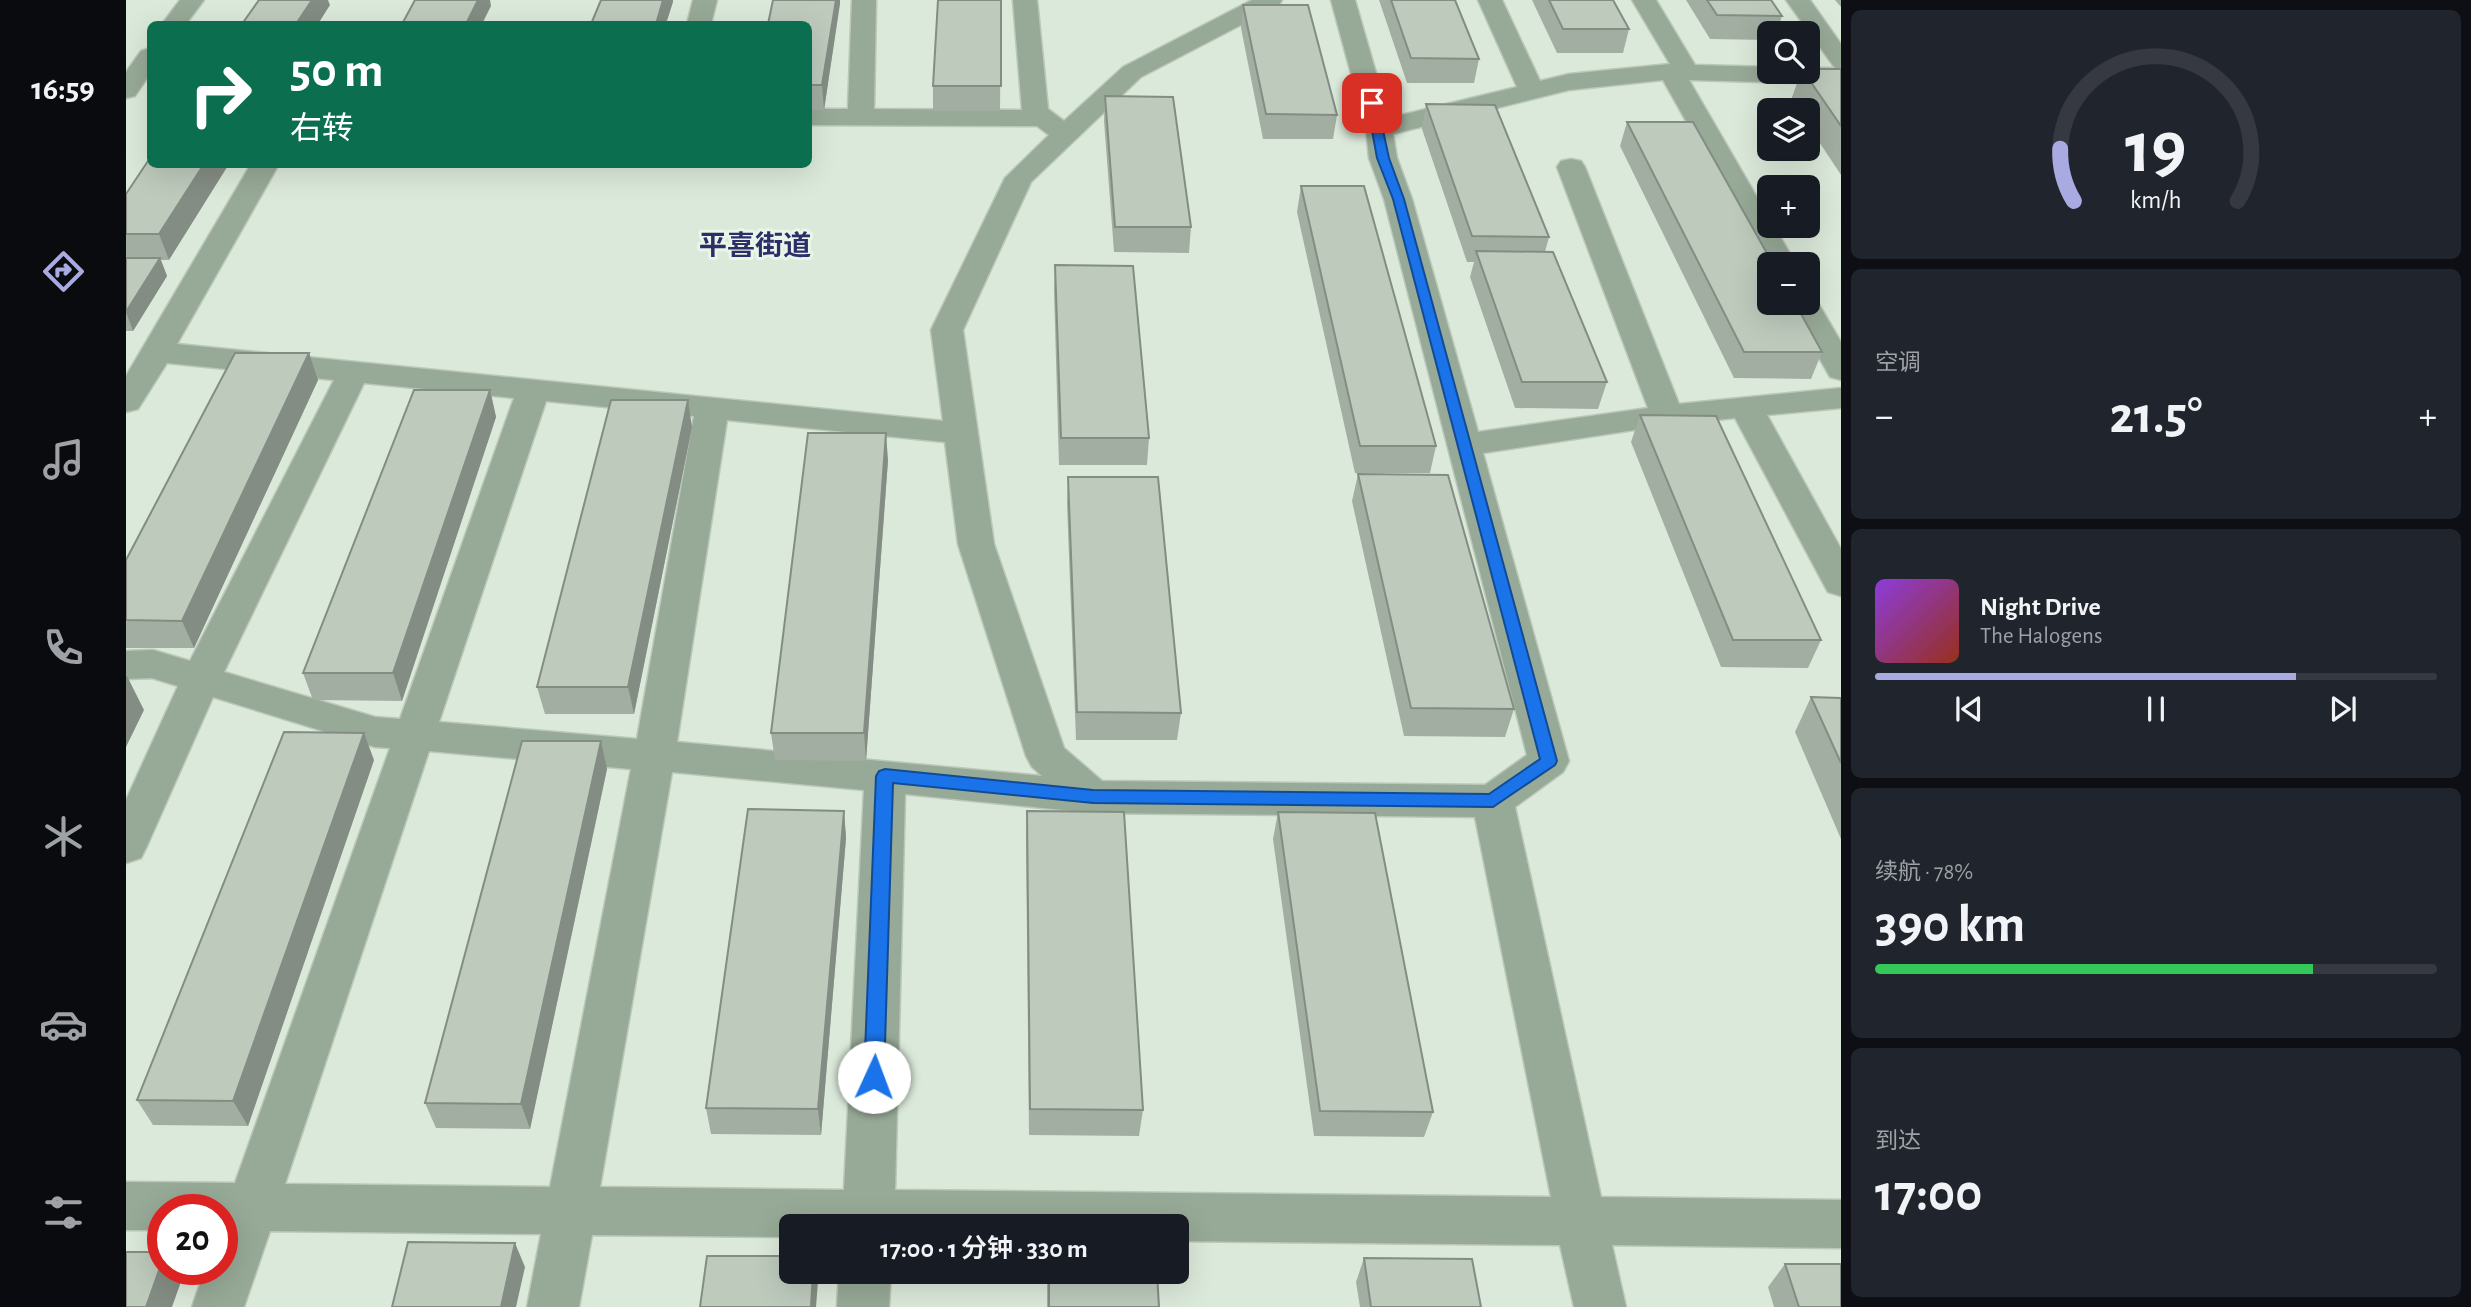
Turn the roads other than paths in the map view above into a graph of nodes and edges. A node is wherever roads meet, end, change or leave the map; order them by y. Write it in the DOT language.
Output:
graph roads {
  1 [pos="192,0"];
  2 [pos="705,0"];
  3 [pos="864,0"];
  4 [pos="1025,0"];
  5 [pos="1270,0"];
  6 [pos="1343,0"];
  7 [pos="1490,0"];
  8 [pos="1644,0"];
  9 [pos="1798,0"];
  10 [pos="176,21"];
  11 [pos="700,21"];
  12 [pos="147,61"];
  13 [pos="1841,62"];
  14 [pos="1679,72"];
  15 [pos="1841,76"];
  16 [pos="126,90"];
  17 [pos="1532,91"];
  18 [pos="812,117"];
  19 [pos="861,117"];
  20 [pos="1054,126"];
  21 [pos="1379,129"];
  22 [pos="1571,167"];
  23 [pos="263,168"];
  24 [pos="1775,252"];
  25 [pos="1810,315"];
  26 [pos="158,352"];
  27 [pos="1841,370"];
  28 [pos="353,373"];
  29 [pos="533,391"];
  30 [pos="1841,398"];
  31 [pos="126,402"];
  32 [pos="1746,407"];
  33 [pos="712,408"];
  34 [pos="1667,415"];
  35 [pos="961,433"];
  36 [pos="1464,444"];
  37 [pos="1841,583"];
  38 [pos="126,665"];
  39 [pos="201,679"];
  40 [pos="416,736"];
  41 [pos="654,756"];
  42 [pos="885,776"];
  43 [pos="1093,797"];
  44 [pos="1493,801"];
  45 [pos="126,846"];
  46 [pos="126,1206"];
  47 [pos="251,1208"];
  48 [pos="570,1211"];
  49 [pos="869,1214"];
  50 [pos="779,1217"];
  51 [pos="1189,1220"];
  52 [pos="1581,1221"];
  53 [pos="1841,1224"];
  54 [pos="864,1284"];
  55 [pos="218,1307"];
  56 [pos="552,1307"];
  57 [pos="863,1307"];
  58 [pos="1600,1307"];
  1 -- 10 [label="street"];
  2 -- 11 [label="street"];
  3 -- 19 [label="street"];
  4 -- 20 [label="street"];
  5 -- 20 [label="street"];
  6 -- 21 [label="street"];
  7 -- 17 [label="street"];
  8 -- 14 [label="street"];
  9 -- 13 [label="street"];
  12 -- 16 [label="street"];
  14 -- 15 [label="street"];
  14 -- 17 [label="street"];
  14 -- 24 [label="street"];
  17 -- 21 [label="street"];
  18 -- 19 [label="street"];
  19 -- 20 [label="street"];
  20 -- 35 [label="street"];
  21 -- 36 [label="street"];
  22 -- 34 [label="street"];
  23 -- 26 [label="street"];
  25 -- 27 [label="street"];
  26 -- 28 [label="street"];
  26 -- 31 [label="street"];
  28 -- 29 [label="street"];
  28 -- 39 [label="street"];
  29 -- 33 [label="street"];
  29 -- 40 [label="street"];
  30 -- 32 [label="street"];
  32 -- 34 [label="street"];
  32 -- 37 [label="street"];
  33 -- 35 [label="street"];
  33 -- 41 [label="street"];
  34 -- 36 [label="street"];
  35 -- 43 [label="street"];
  36 -- 44 [label="street"];
  38 -- 39 [label="street"];
  39 -- 40 [label="street"];
  39 -- 45 [label="street"];
  40 -- 41 [label="street"];
  40 -- 47 [label="street"];
  41 -- 42 [label="street"];
  41 -- 48 [label="street"];
  42 -- 43 [label="street"];
  42 -- 49 [label="street"];
  43 -- 44 [label="street"];
  44 -- 52 [label="street"];
  46 -- 47 [label="street"];
  47 -- 48 [label="street"];
  47 -- 55 [label="street"];
  48 -- 50 [label="street"];
  48 -- 56 [label="street"];
  51 -- 52 [label="street"];
  52 -- 53 [label="street"];
  52 -- 58 [label="street"];
  54 -- 57 [label="street"];
}
